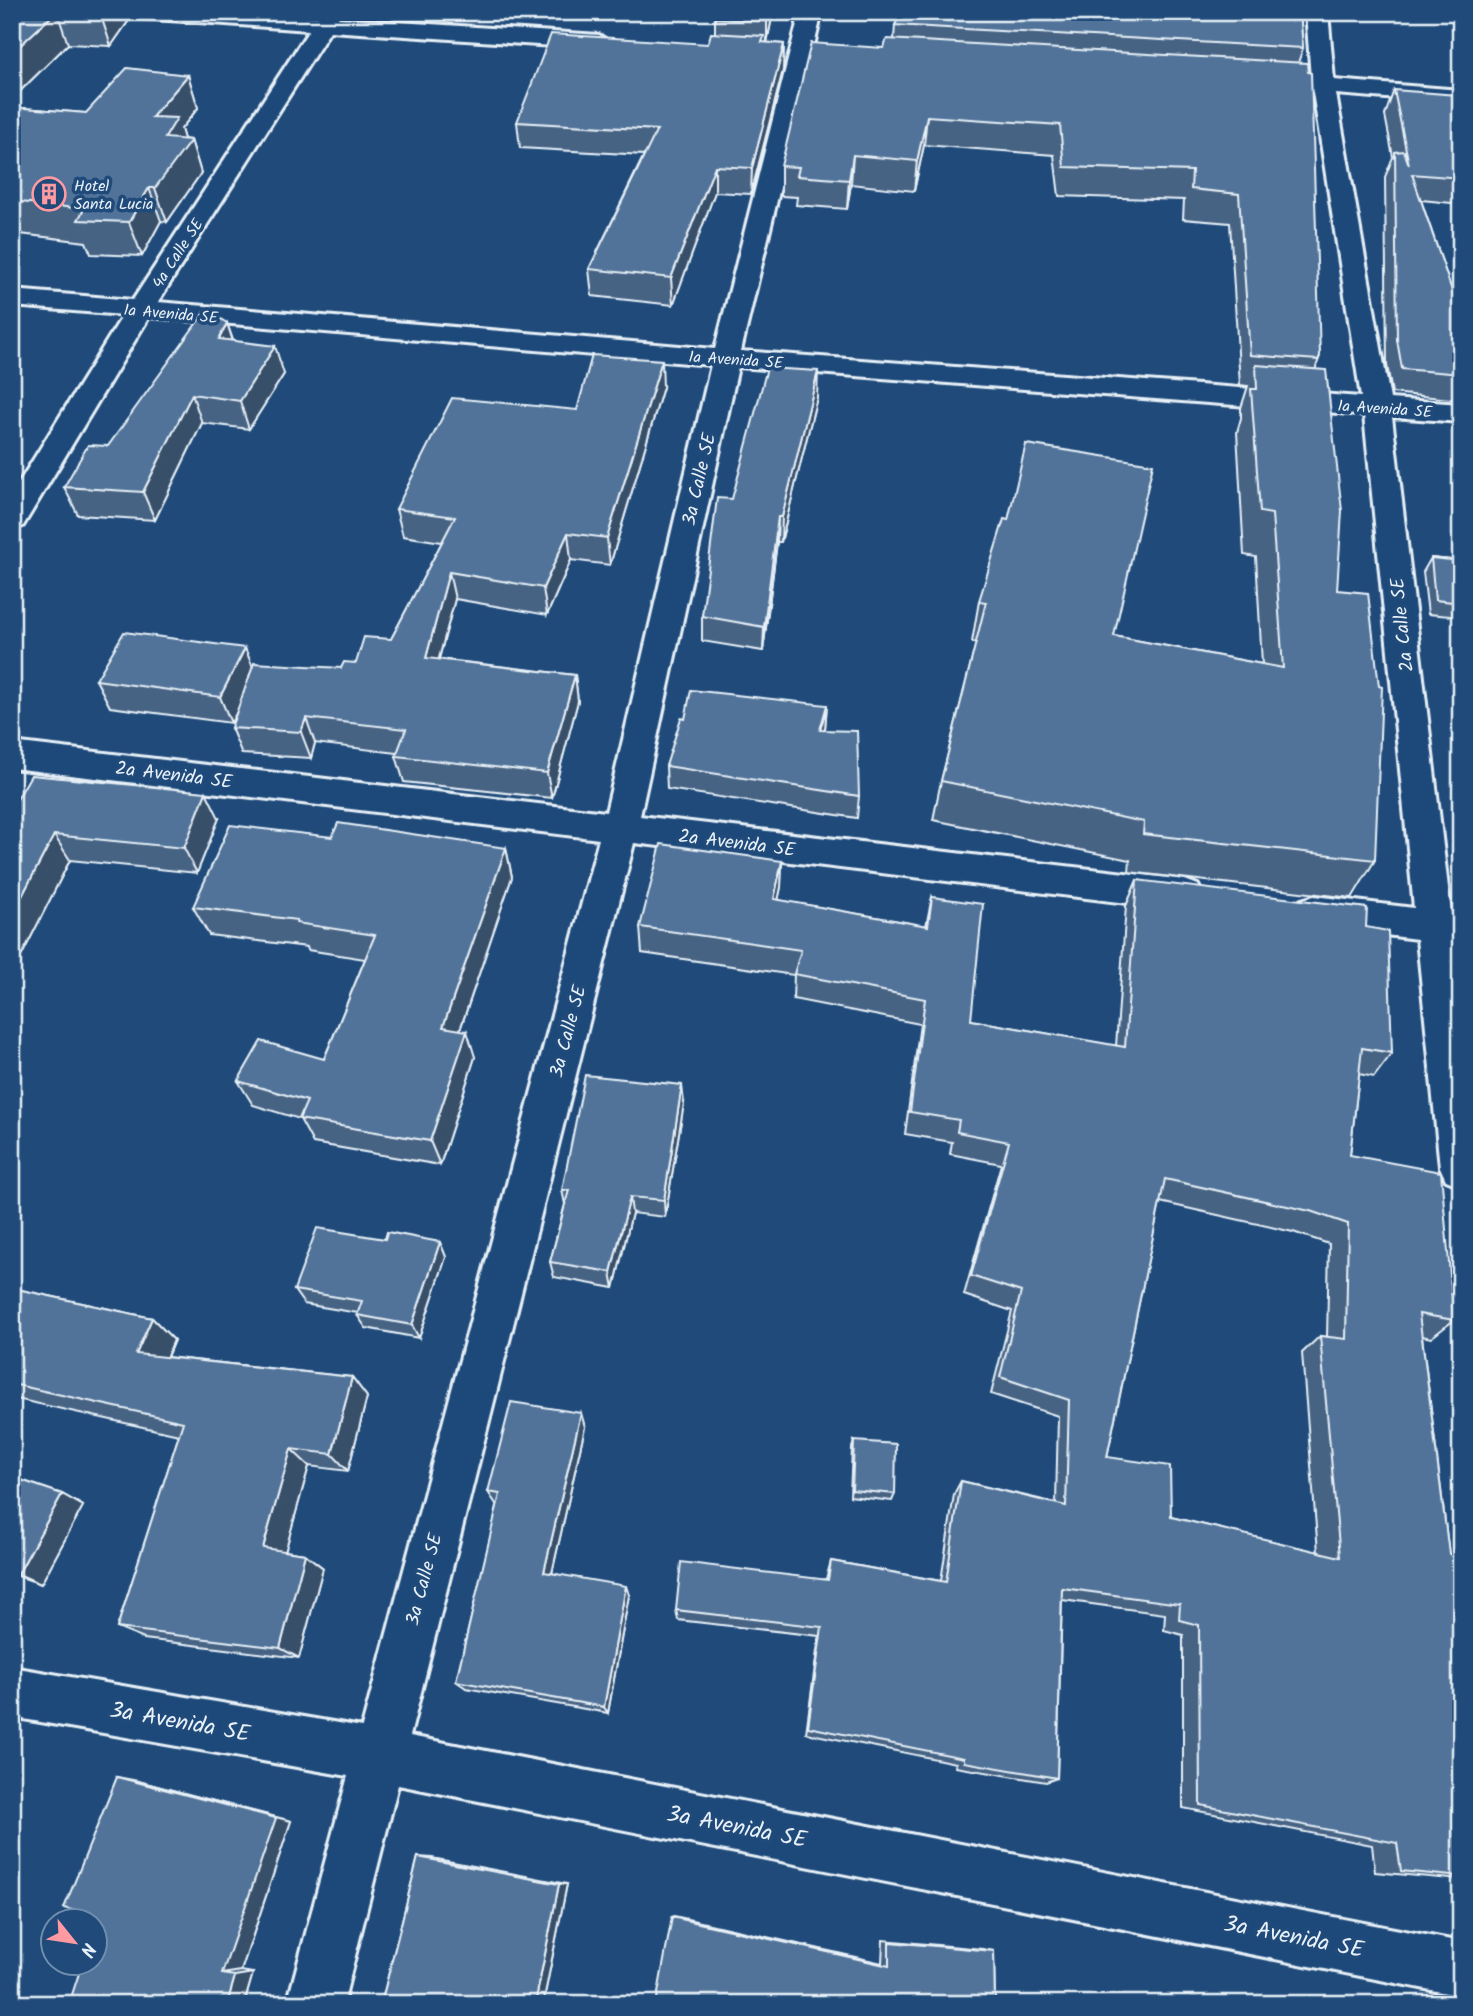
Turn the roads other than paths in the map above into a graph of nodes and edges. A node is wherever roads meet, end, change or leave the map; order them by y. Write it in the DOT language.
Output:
graph roads {
  1 [pos="141,12"];
  2 [pos="811,12"];
  3 [pos="1317,12"];
  4 [pos="327,19"];
  5 [pos="624,43"];
  6 [pos="1241,80"];
  7 [pos="1323,85"];
  8 [pos="1461,97"];
  9 [pos="12,298"];
  10 [pos="140,310"];
  11 [pos="726,358"];
  12 [pos="1377,408"];
  13 [pos="1461,413"];
  14 [pos="12,519"];
  15 [pos="12,755"];
  16 [pos="620,828"];
  17 [pos="1214,899"];
  18 [pos="1283,907"];
  19 [pos="1448,927"];
  20 [pos="1461,1167"];
  21 [pos="12,1692"];
  22 [pos="377,1755"];
  23 [pos="1461,1969"];
  24 [pos="315,2004"];
  1 -- 4 [label="street"];
  2 -- 11 [label="street, 3a Calle SE"];
  3 -- 7 [label="street, 2a Calle SE"];
  4 -- 5 [label="street"];
  4 -- 10 [label="street, 4a Calle SE"];
  6 -- 7 [label="street"];
  7 -- 8 [label="street"];
  7 -- 12 [label="street, 2a Calle SE"];
  9 -- 10 [label="street, 1a Avenida SE"];
  10 -- 11 [label="street, 1a Avenida SE"];
  10 -- 14 [label="street, 4a Calle SE"];
  11 -- 12 [label="street, 1a Avenida SE"];
  11 -- 16 [label="street, 3a Calle SE"];
  12 -- 13 [label="street, 1a Avenida SE"];
  12 -- 19 [label="street, 2a Calle SE"];
  15 -- 16 [label="street, 2a Avenida SE"];
  16 -- 17 [label="street, 2a Avenida SE"];
  16 -- 22 [label="street, 3a Calle SE"];
  18 -- 19 [label="street"];
  19 -- 20 [label="street, 2a Calle SE"];
  21 -- 22 [label="street, 3a Avenida SE"];
  22 -- 23 [label="street, 3a Avenida SE"];
  22 -- 24 [label="street, 3a Calle SE"];
}
